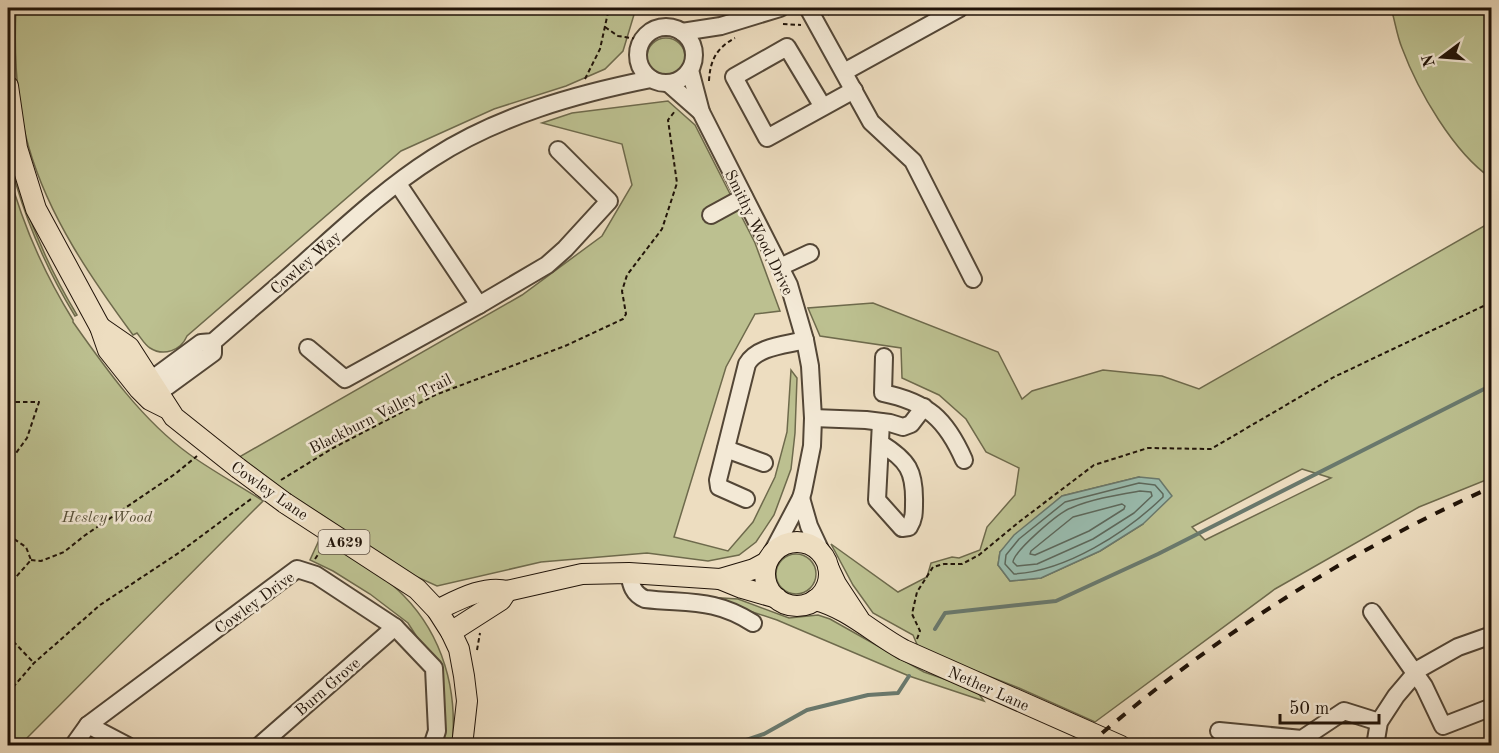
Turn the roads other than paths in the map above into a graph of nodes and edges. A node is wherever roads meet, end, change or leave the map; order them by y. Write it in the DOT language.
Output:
graph roads {
  1 [pos="780,8"];
  2 [pos="808,8"];
  3 [pos="960,8"];
  4 [pos="721,26"];
  5 [pos="682,32"];
  6 [pos="694,52"];
  7 [pos="638,59"];
  8 [pos="690,70"];
  9 [pos="844,72"];
  10 [pos="651,79"];
  11 [pos="668,83"];
  12 [pos="8,86"];
  13 [pos="607,88"];
  14 [pos="854,90"];
  15 [pos="823,107"];
  16 [pos="701,112"];
  17 [pos="558,150"];
  18 [pos="398,184"];
  19 [pos="744,197"];
  20 [pos="711,215"];
  21 [pos="810,253"];
  22 [pos="780,267"];
  23 [pos="973,279"];
  24 [pos="479,305"];
  25 [pos="805,340"];
  26 [pos="309,348"];
  27 [pos="884,357"];
  28 [pos="153,394"];
  29 [pos="924,407"];
  30 [pos="813,418"];
  31 [pos="881,422"];
  32 [pos="880,443"];
  33 [pos="726,449"];
  34 [pos="964,460"];
  35 [pos="764,464"];
  36 [pos="801,498"];
  37 [pos="746,499"];
  38 [pos="770,557"];
  39 [pos="826,563"];
  40 [pos="628,573"];
  41 [pos="720,579"];
  42 [pos="507,591"];
  43 [pos="777,598"];
  44 [pos="814,600"];
  45 [pos="437,610"];
  46 [pos="1372,612"];
  47 [pos="753,623"];
  48 [pos="862,623"];
  49 [pos="395,627"];
  50 [pos="452,632"];
  51 [pos="1491,635"];
  52 [pos="1415,674"];
  53 [pos="1491,707"];
  54 [pos="1379,722"];
  55 [pos="88,725"];
  56 [pos="1219,731"];
  57 [pos="73,746"];
  58 [pos="128,746"];
  59 [pos="259,746"];
  60 [pos="432,746"];
  61 [pos="462,746"];
  62 [pos="1121,746"];
  63 [pos="1375,746"];
  1 -- 4 [label="street"];
  2 -- 9 [label="street"];
  3 -- 9 [label="street"];
  4 -- 5 [label="street"];
  4 -- 6 [label="street"];
  5 -- 6 [label="street"];
  5 -- 7 [label="street"];
  6 -- 8 [label="street"];
  7 -- 10 [label="street"];
  7 -- 13 [label="street, Cowley Way"];
  8 -- 11 [label="street"];
  8 -- 16 [label="street, Smithy Wood Drive"];
  9 -- 14 [label="street"];
  10 -- 11 [label="street"];
  10 -- 13 [label="street, Cowley Way"];
  11 -- 16 [label="street, Smithy Wood Drive"];
  12 -- 28 [label="main road, Cowley Lane / A629"];
  13 -- 18 [label="street, Cowley Way"];
  14 -- 15 [label="street"];
  14 -- 23 [label="street"];
  15 -- 15 [label="street"];
  16 -- 19 [label="street, Smithy Wood Drive"];
  17 -- 24 [label="street"];
  18 -- 24 [label="street"];
  18 -- 28 [label="street, Cowley Way"];
  19 -- 20 [label="street"];
  19 -- 22 [label="street, Smithy Wood Drive"];
  21 -- 22 [label="street"];
  22 -- 25 [label="street, Smithy Wood Drive"];
  24 -- 26 [label="street"];
  25 -- 30 [label="street, Smithy Wood Drive"];
  25 -- 33 [label="street"];
  27 -- 29 [label="street"];
  28 -- 45 [label="main road, Cowley Lane / A629, bridge"];
  29 -- 31 [label="street"];
  29 -- 34 [label="street"];
  30 -- 31 [label="street"];
  30 -- 36 [label="street, Smithy Wood Drive"];
  31 -- 32 [label="street"];
  33 -- 35 [label="street"];
  33 -- 37 [label="street"];
  36 -- 38 [label="street, Smithy Wood Drive"];
  36 -- 39 [label="street, Smithy Wood Drive"];
  38 -- 39 [label="main road"];
  38 -- 41 [label="main road"];
  38 -- 43 [label="main road"];
  39 -- 44 [label="main road"];
  39 -- 48 [label="main road, Nether Lane"];
  40 -- 41 [label="main road"];
  40 -- 42 [label="main road"];
  40 -- 47 [label="street"];
  41 -- 43 [label="main road"];
  42 -- 45 [label="main road"];
  42 -- 50 [label="main road"];
  43 -- 44 [label="main road"];
  44 -- 48 [label="main road, Nether Lane"];
  45 -- 50 [label="main road, Cowley Lane / A629"];
  46 -- 52 [label="street"];
  48 -- 62 [label="main road, Nether Lane"];
  49 -- 55 [label="street, Cowley Drive"];
  49 -- 59 [label="street, Burn Grove"];
  49 -- 60 [label="street, Cowley Drive"];
  50 -- 61 [label="main road, Cowley Lane / A629"];
  51 -- 52 [label="street"];
  52 -- 53 [label="street"];
  52 -- 54 [label="street"];
  54 -- 56 [label="street"];
  54 -- 63 [label="street"];
  55 -- 57 [label="street, Cowley Drive"];
  55 -- 58 [label="street"];
}
